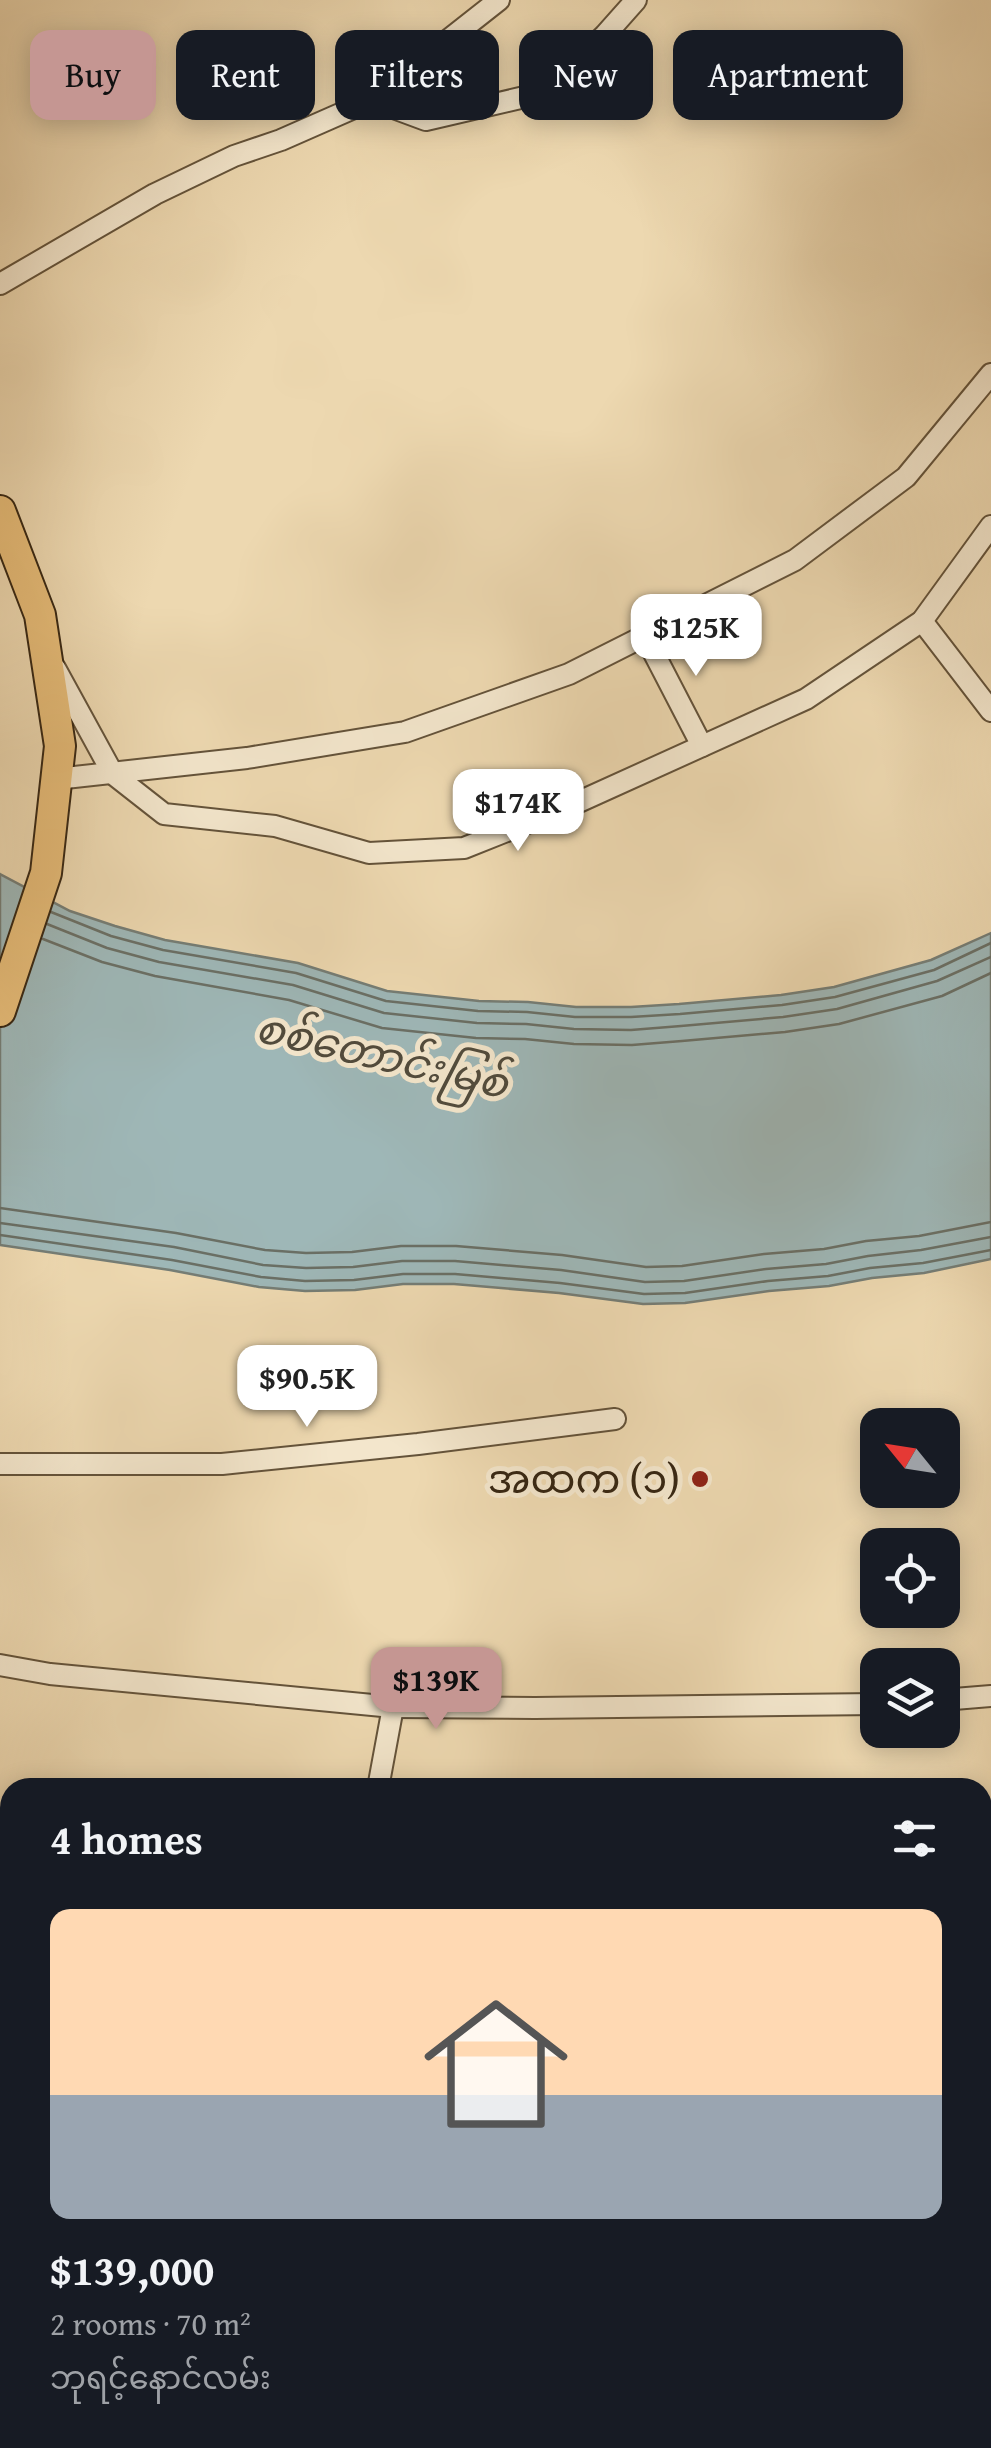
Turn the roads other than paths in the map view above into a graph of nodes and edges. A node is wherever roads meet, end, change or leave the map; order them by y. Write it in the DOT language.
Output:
graph roads {
  1 [pos="499,0"];
  2 [pos="636,0"];
  3 [pos="461,30"];
  4 [pos="499,103"];
  5 [pos="335,116"];
  6 [pos="0,284"];
  7 [pos="991,374"];
  8 [pos="0,511"];
  9 [pos="991,526"];
  10 [pos="922,621"];
  11 [pos="646,636"];
  12 [pos="45,649"];
  13 [pos="991,711"];
  14 [pos="702,746"];
  15 [pos="113,774"];
  16 [pos="56,780"];
  17 [pos="0,1011"];
  18 [pos="615,1420"];
  19 [pos="0,1464"];
  20 [pos="0,1665"];
  21 [pos="991,1696"];
  22 [pos="960,1699"];
  23 [pos="860,1704"];
  24 [pos="394,1707"];
  25 [pos="380,1778"];
  1 -- 3 [label="street"];
  2 -- 4 [label="street"];
  5 -- 6 [label="street"];
  7 -- 11 [label="street"];
  8 -- 12 [label="highway"];
  9 -- 10 [label="street"];
  10 -- 13 [label="street"];
  10 -- 14 [label="street"];
  11 -- 14 [label="street"];
  11 -- 15 [label="street"];
  12 -- 15 [label="street"];
  12 -- 16 [label="highway"];
  14 -- 15 [label="street"];
  15 -- 16 [label="street"];
  16 -- 17 [label="highway"];
  18 -- 19 [label="street"];
  20 -- 24 [label="street"];
  21 -- 22 [label="street"];
  23 -- 24 [label="street"];
  24 -- 25 [label="street"];
}
